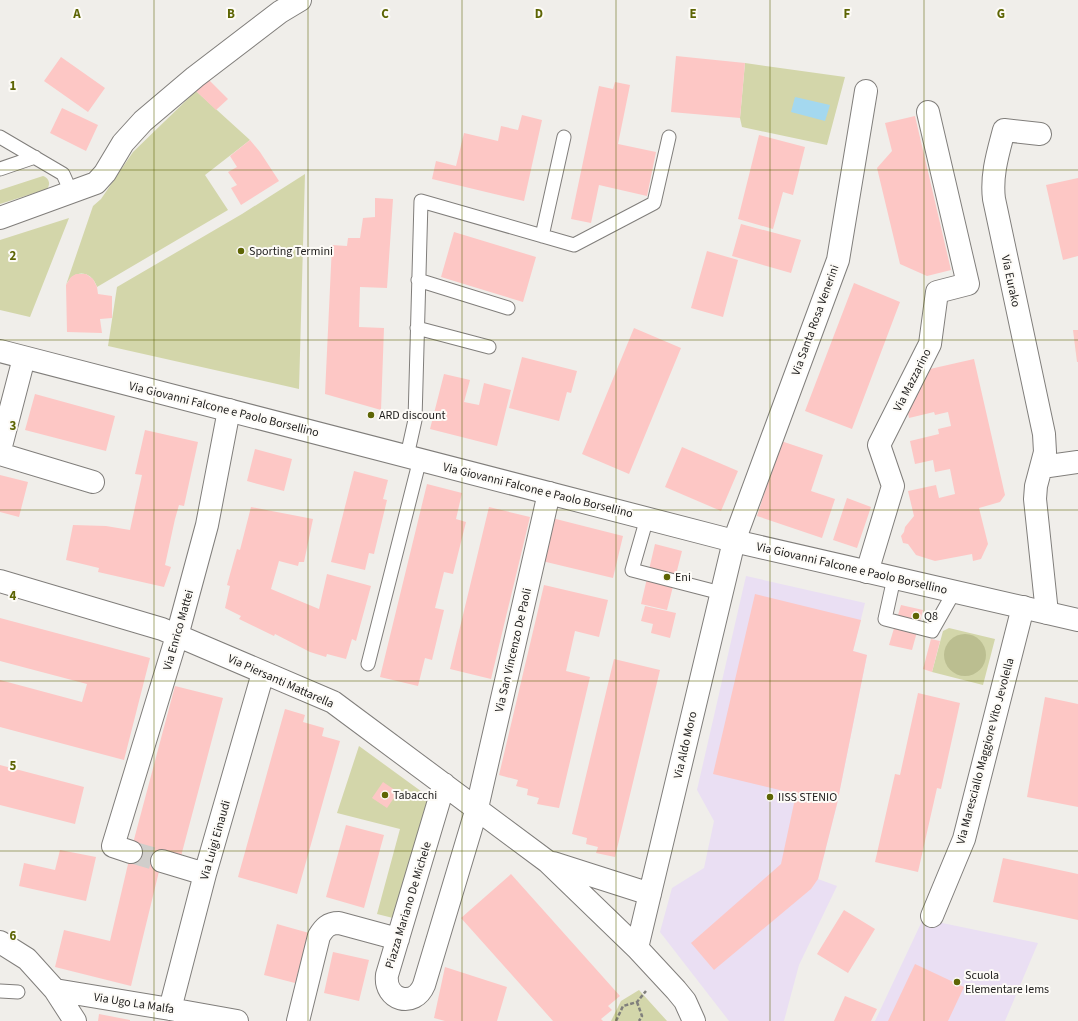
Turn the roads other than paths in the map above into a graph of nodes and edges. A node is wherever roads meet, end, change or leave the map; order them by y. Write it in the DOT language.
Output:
graph roads {
  1 [pos="300,0"];
  2 [pos="866,91"];
  3 [pos="928,112"];
  4 [pos="1040,134"];
  5 [pos="0,137"];
  6 [pos="564,137"];
  7 [pos="669,138"];
  8 [pos="35,157"];
  9 [pos="0,169"];
  10 [pos="71,192"];
  11 [pos="0,218"];
  12 [pos="542,236"];
  13 [pos="418,280"];
  14 [pos="508,308"];
  15 [pos="417,328"];
  16 [pos="489,347"];
  17 [pos="0,351"];
  18 [pos="24,358"];
  19 [pos="229,410"];
  20 [pos="0,450"];
  21 [pos="0,454"];
  22 [pos="413,458"];
  23 [pos="1078,462"];
  24 [pos="1042,467"];
  25 [pos="93,482"];
  26 [pos="549,493"];
  27 [pos="647,518"];
  28 [pos="734,541"];
  29 [pos="867,572"];
  30 [pos="894,578"];
  31 [pos="0,581"];
  32 [pos="954,592"];
  33 [pos="721,593"];
  34 [pos="1023,607"];
  35 [pos="1046,613"];
  36 [pos="1078,620"];
  37 [pos="178,636"];
  38 [pos="368,664"];
  39 [pos="263,673"];
  40 [pos="444,784"];
  41 [pos="477,808"];
  42 [pos="122,849"];
  43 [pos="162,861"];
  44 [pos="548,862"];
  45 [pos="205,874"];
  46 [pos="650,894"];
  47 [pos="932,916"];
  48 [pos="398,938"];
  49 [pos="0,942"];
  50 [pos="637,948"];
  51 [pos="55,990"];
  52 [pos="0,991"];
  53 [pos="18,992"];
  54 [pos="170,1008"];
  55 [pos="75,1021"];
  56 [pos="237,1021"];
  57 [pos="298,1021"];
  58 [pos="694,1021"];
  1 -- 10 [label="street"];
  2 -- 28 [label="street, Via Santa Rosa Venerini"];
  3 -- 29 [label="street, Via Mazzarino"];
  4 -- 24 [label="street, Via Eurako"];
  5 -- 8 [label="lane"];
  6 -- 12 [label="lane"];
  7 -- 12 [label="lane"];
  8 -- 9 [label="lane"];
  8 -- 10 [label="lane"];
  10 -- 11 [label="street"];
  12 -- 13 [label="lane"];
  13 -- 14 [label="lane"];
  13 -- 15 [label="lane"];
  15 -- 16 [label="lane"];
  15 -- 22 [label="lane"];
  17 -- 18 [label="street, Via Giovanni Falcone e Paolo Borsellino"];
  18 -- 19 [label="street, Via Giovanni Falcone e Paolo Borsellino"];
  18 -- 20 [label="street"];
  19 -- 22 [label="street, Via Giovanni Falcone e Paolo Borsellino"];
  19 -- 37 [label="street, Via Enrico Mattei"];
  21 -- 25 [label="street"];
  22 -- 26 [label="street, Via Giovanni Falcone e Paolo Borsellino"];
  22 -- 38 [label="lane"];
  23 -- 24 [label="street"];
  24 -- 35 [label="street, Via Eurako"];
  26 -- 27 [label="street, Via Giovanni Falcone e Paolo Borsellino"];
  26 -- 41 [label="street, Via San Vincenzo De Paoli"];
  27 -- 28 [label="street, Via Giovanni Falcone e Paolo Borsellino"];
  27 -- 33 [label="lane"];
  28 -- 29 [label="street, Via Giovanni Falcone e Paolo Borsellino"];
  28 -- 33 [label="street, Via Aldo Moro"];
  29 -- 30 [label="street, Via Giovanni Falcone e Paolo Borsellino"];
  30 -- 32 [label="street, Via Giovanni Falcone e Paolo Borsellino"];
  30 -- 32 [label="lane"];
  31 -- 37 [label="street, Via Piersanti Mattarella"];
  32 -- 34 [label="street, Via Giovanni Falcone e Paolo Borsellino"];
  33 -- 46 [label="street, Via Aldo Moro"];
  34 -- 35 [label="street, Via Giovanni Falcone e Paolo Borsellino"];
  34 -- 47 [label="street, Via Maresciallo Maggiore Vito Jevolella"];
  35 -- 36 [label="street, Via Giovanni Falcone e Paolo Borsellino"];
  37 -- 39 [label="street, Via Piersanti Mattarella"];
  37 -- 42 [label="street, Via Enrico Mattei"];
  39 -- 40 [label="street, Via Piersanti Mattarella"];
  39 -- 45 [label="street, Via Luigi Einaudi"];
  40 -- 41 [label="street, Via Piersanti Mattarella"];
  40 -- 48 [label="street, Piazza Mariano De Michele"];
  41 -- 44 [label="street, Via Piersanti Mattarella"];
  41 -- 48 [label="street, Piazza Mariano De Michele"];
  43 -- 45 [label="street"];
  44 -- 46 [label="street"];
  44 -- 50 [label="street"];
  45 -- 54 [label="street, Via Luigi Einaudi"];
  46 -- 50 [label="street, Via Aldo Moro"];
  48 -- 57 [label="street"];
  49 -- 51 [label="street"];
  50 -- 58 [label="street"];
  51 -- 54 [label="street, Via Ugo La Malfa"];
  51 -- 55 [label="street"];
  52 -- 53 [label="lane"];
  54 -- 56 [label="street, Via Ugo La Malfa"];
}
